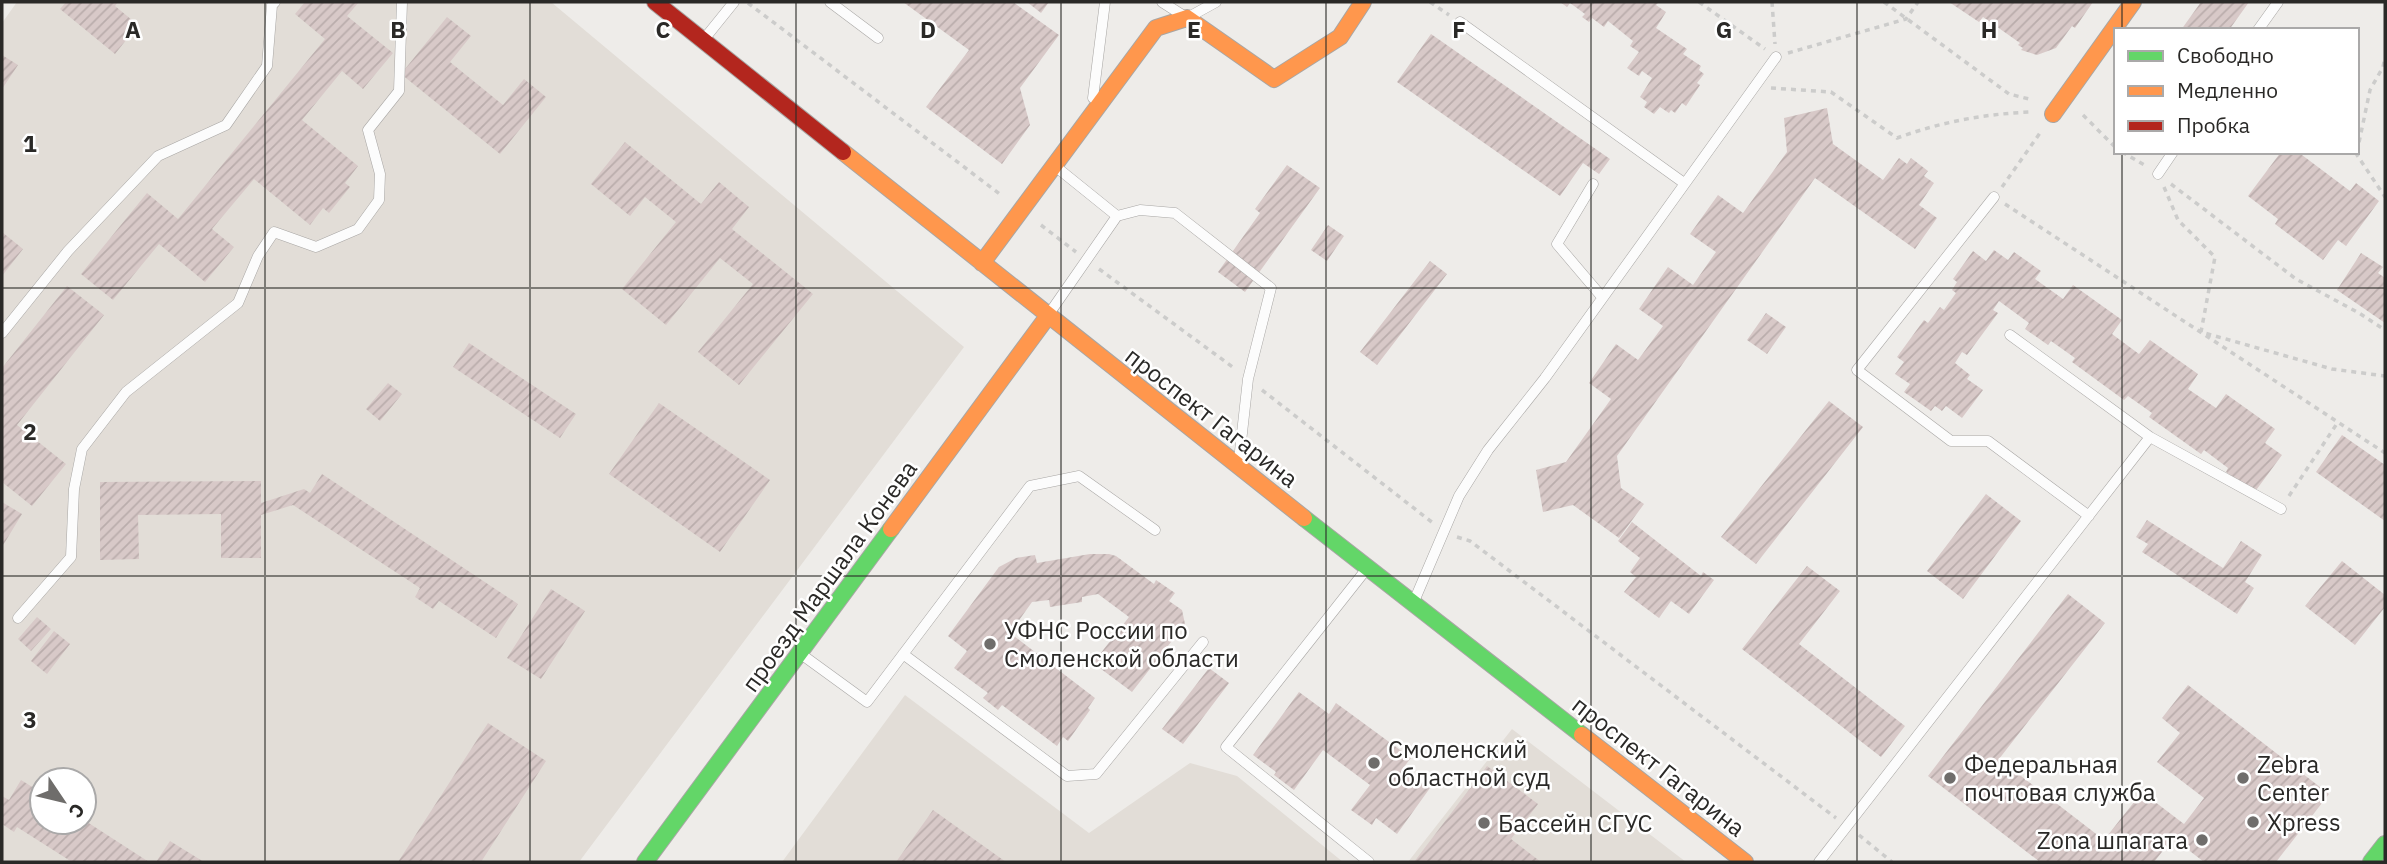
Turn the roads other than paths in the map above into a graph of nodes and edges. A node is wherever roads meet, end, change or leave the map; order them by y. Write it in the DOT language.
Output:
graph roads {
  1 [pos="275,2"];
  2 [pos="402,2"];
  3 [pos="655,2"];
  4 [pos="734,2"];
  5 [pos="830,2"];
  6 [pos="1105,2"];
  7 [pos="1162,2"];
  8 [pos="1216,2"];
  9 [pos="1363,2"];
  10 [pos="2133,2"];
  11 [pos="2278,2"];
  12 [pos="1187,18"];
  13 [pos="1460,22"];
  14 [pos="2115,28"];
  15 [pos="2259,28"];
  16 [pos="2114,29"];
  17 [pos="878,38"];
  18 [pos="703,41"];
  19 [pos="1776,57"];
  20 [pos="2059,107"];
  21 [pos="1091,116"];
  22 [pos="2172,154"];
  23 [pos="1054,165"];
  24 [pos="2158,173"];
  25 [pos="1684,183"];
  26 [pos="1593,184"];
  27 [pos="1994,197"];
  28 [pos="1117,216"];
  29 [pos="982,263"];
  30 [pos="1602,297"];
  31 [pos="1048,316"];
  32 [pos="2,333"];
  33 [pos="2010,335"];
  34 [pos="2150,437"];
  35 [pos="1238,467"];
  36 [pos="2281,509"];
  37 [pos="2089,516"];
  38 [pos="1155,530"];
  39 [pos="1367,567"];
  40 [pos="1413,603"];
  41 [pos="18,618"];
  42 [pos="1203,642"];
  43 [pos="800,653"];
  44 [pos="903,654"];
  45 [pos="2385,844"];
  46 [pos="645,862"];
  47 [pos="1369,862"];
  48 [pos="1745,862"];
  49 [pos="1819,862"];
  50 [pos="2371,862"];
  1 -- 32 [label="lane"];
  2 -- 41 [label="lane"];
  3 -- 18 [label="main road, проспект Гагарина"];
  4 -- 18 [label="lane"];
  5 -- 17 [label="lane"];
  6 -- 21 [label="lane"];
  7 -- 12 [label="lane"];
  8 -- 12 [label="lane"];
  9 -- 12 [label="main road"];
  10 -- 14 [label="main road"];
  11 -- 15 [label="lane"];
  12 -- 21 [label="main road"];
  13 -- 25 [label="lane"];
  16 -- 20 [label="main road"];
  18 -- 29 [label="main road, проспект Гагарина"];
  19 -- 25 [label="lane"];
  21 -- 23 [label="main road"];
  22 -- 24 [label="lane"];
  23 -- 28 [label="lane"];
  23 -- 29 [label="main road"];
  25 -- 30 [label="lane"];
  26 -- 30 [label="lane"];
  27 -- 37 [label="lane"];
  28 -- 31 [label="lane"];
  28 -- 35 [label="lane"];
  29 -- 31 [label="main road, проспект Гагарина"];
  30 -- 40 [label="lane"];
  31 -- 35 [label="main road, проспект Гагарина"];
  31 -- 43 [label="main road, проезд Маршала Конева"];
  33 -- 34 [label="lane"];
  34 -- 36 [label="lane"];
  34 -- 37 [label="lane"];
  35 -- 39 [label="main road, проспект Гагарина"];
  37 -- 49 [label="lane"];
  38 -- 44 [label="lane"];
  39 -- 40 [label="main road, проспект Гагарина"];
  39 -- 47 [label="lane"];
  40 -- 48 [label="main road, проспект Гагарина"];
  42 -- 44 [label="lane"];
  43 -- 44 [label="lane"];
  43 -- 46 [label="main road, проезд Маршала Конева"];
  45 -- 50 [label="main road"];
}
